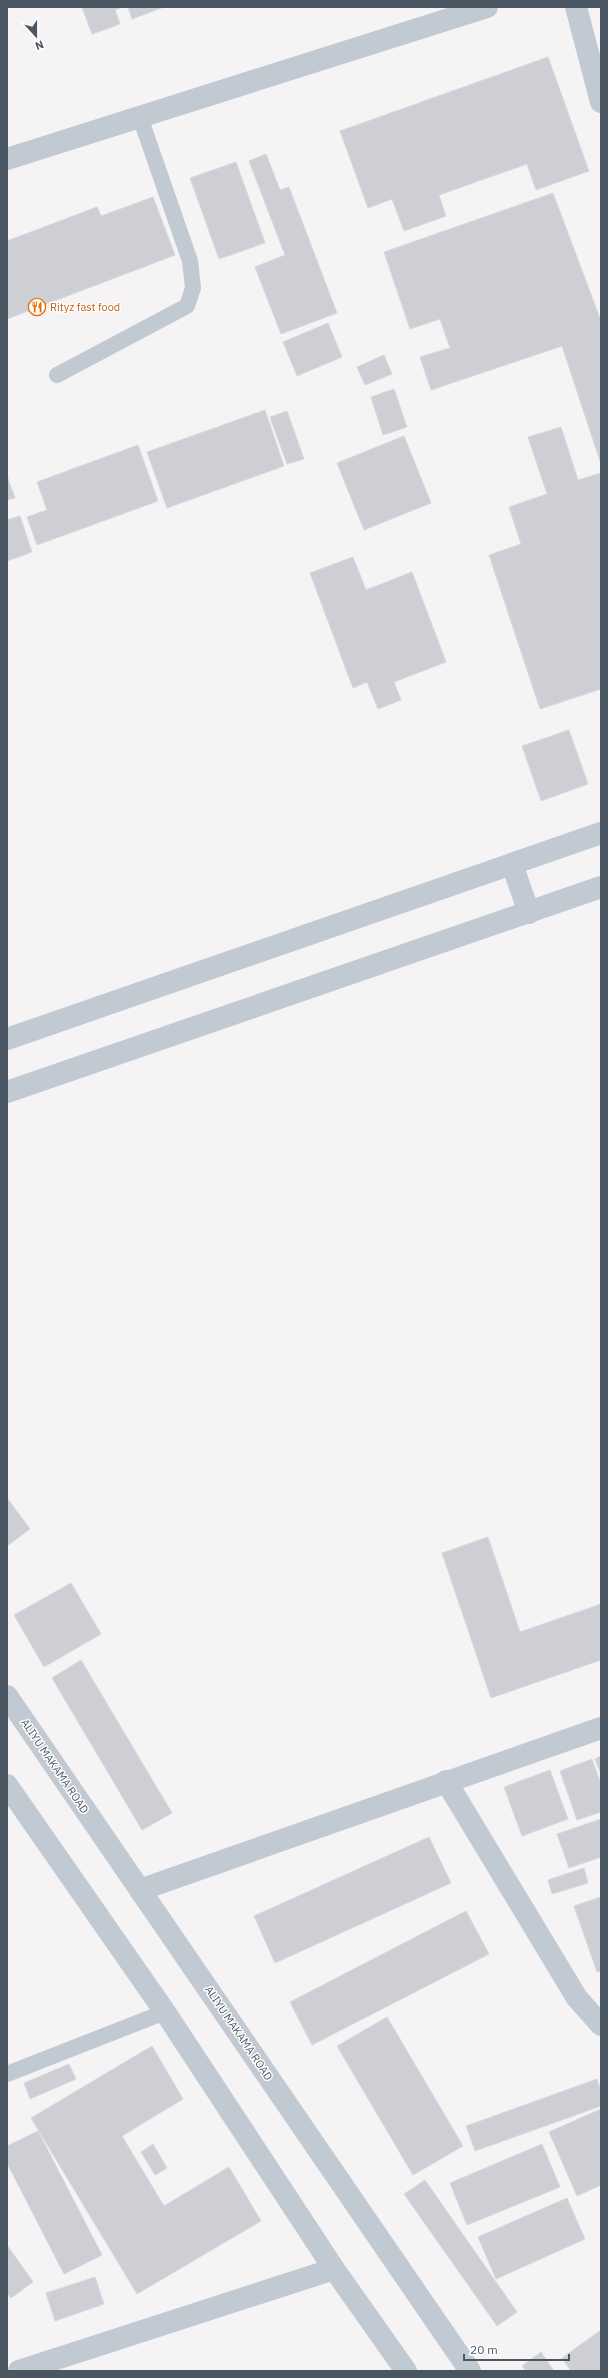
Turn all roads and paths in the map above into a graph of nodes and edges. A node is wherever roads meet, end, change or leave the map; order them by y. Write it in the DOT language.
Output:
graph roads {
  1 [pos="487,7"];
  2 [pos="576,7"];
  3 [pos="601,102"];
  4 [pos="140,117"];
  5 [pos="7,159"];
  6 [pos="56,375"];
  7 [pos="601,833"];
  8 [pos="512,864"];
  9 [pos="601,887"];
  10 [pos="529,913"];
  11 [pos="7,1038"];
  12 [pos="7,1092"];
  13 [pos="7,1696"];
  14 [pos="601,1728"];
  15 [pos="446,1781"];
  16 [pos="7,1785"];
  17 [pos="140,1890"];
  18 [pos="165,2012"];
  19 [pos="601,2025"];
  20 [pos="7,2074"];
  21 [pos="334,2269"];
  22 [pos="19,2371"];
  23 [pos="406,2371"];
  24 [pos="470,2371"];
  1 -- 4 [label="street"];
  2 -- 3 [label="street"];
  4 -- 5 [label="street"];
  4 -- 6 [label="lane"];
  7 -- 8 [label="street"];
  8 -- 10 [label="street"];
  8 -- 11 [label="street"];
  9 -- 10 [label="street"];
  10 -- 12 [label="street"];
  13 -- 17 [label="street, ALIYU MAKAMA ROAD"];
  14 -- 15 [label="street"];
  15 -- 17 [label="street"];
  15 -- 19 [label="street"];
  16 -- 18 [label="street"];
  17 -- 24 [label="street, ALIYU MAKAMA ROAD"];
  18 -- 20 [label="lane"];
  18 -- 21 [label="street"];
  21 -- 22 [label="street"];
  21 -- 23 [label="street"];
}
